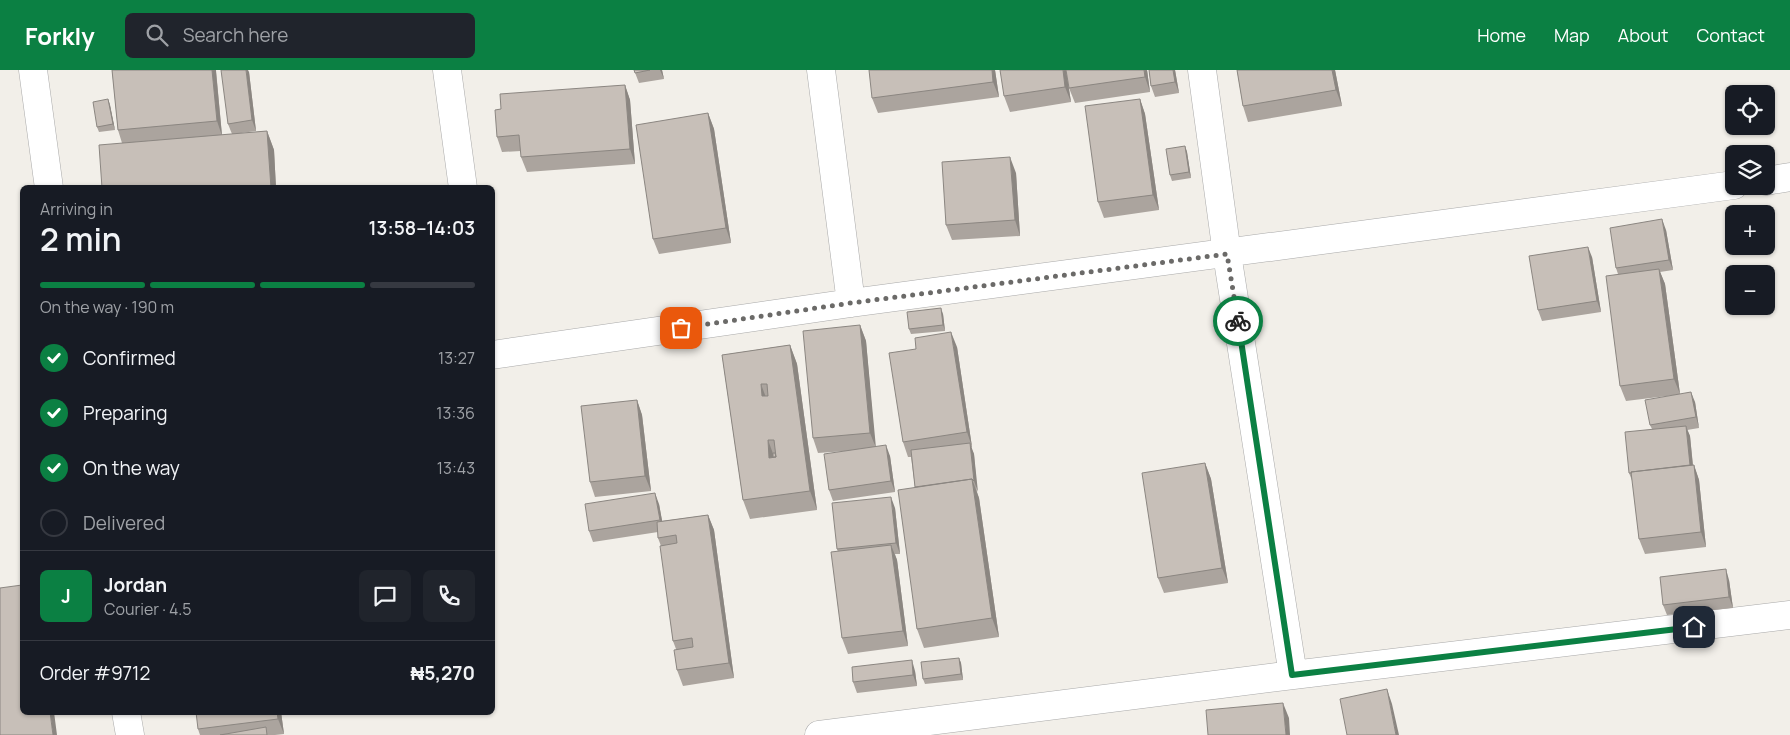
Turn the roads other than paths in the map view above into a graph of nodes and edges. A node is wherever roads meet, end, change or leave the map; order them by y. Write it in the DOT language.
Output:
graph roads {
  1 [pos="33,70"];
  2 [pos="447,70"];
  3 [pos="821,70"];
  4 [pos="1202,70"];
  5 [pos="1790,177"];
  6 [pos="1775,179"];
  7 [pos="49,185"];
  8 [pos="463,185"];
  9 [pos="1725,186"];
  10 [pos="1227,254"];
  11 [pos="851,303"];
  12 [pos="495,355"];
  13 [pos="1790,615"];
  14 [pos="1292,675"];
  15 [pos="127,715"];
  16 [pos="130,735"];
  17 [pos="819,735"];
  1 -- 7 [label="street"];
  2 -- 8 [label="street"];
  3 -- 11 [label="street"];
  4 -- 10 [label="street"];
  5 -- 6 [label="street"];
  9 -- 10 [label="street"];
  10 -- 11 [label="street"];
  10 -- 14 [label="street"];
  11 -- 12 [label="street"];
  13 -- 14 [label="street"];
  14 -- 17 [label="street"];
  15 -- 16 [label="street"];
}
